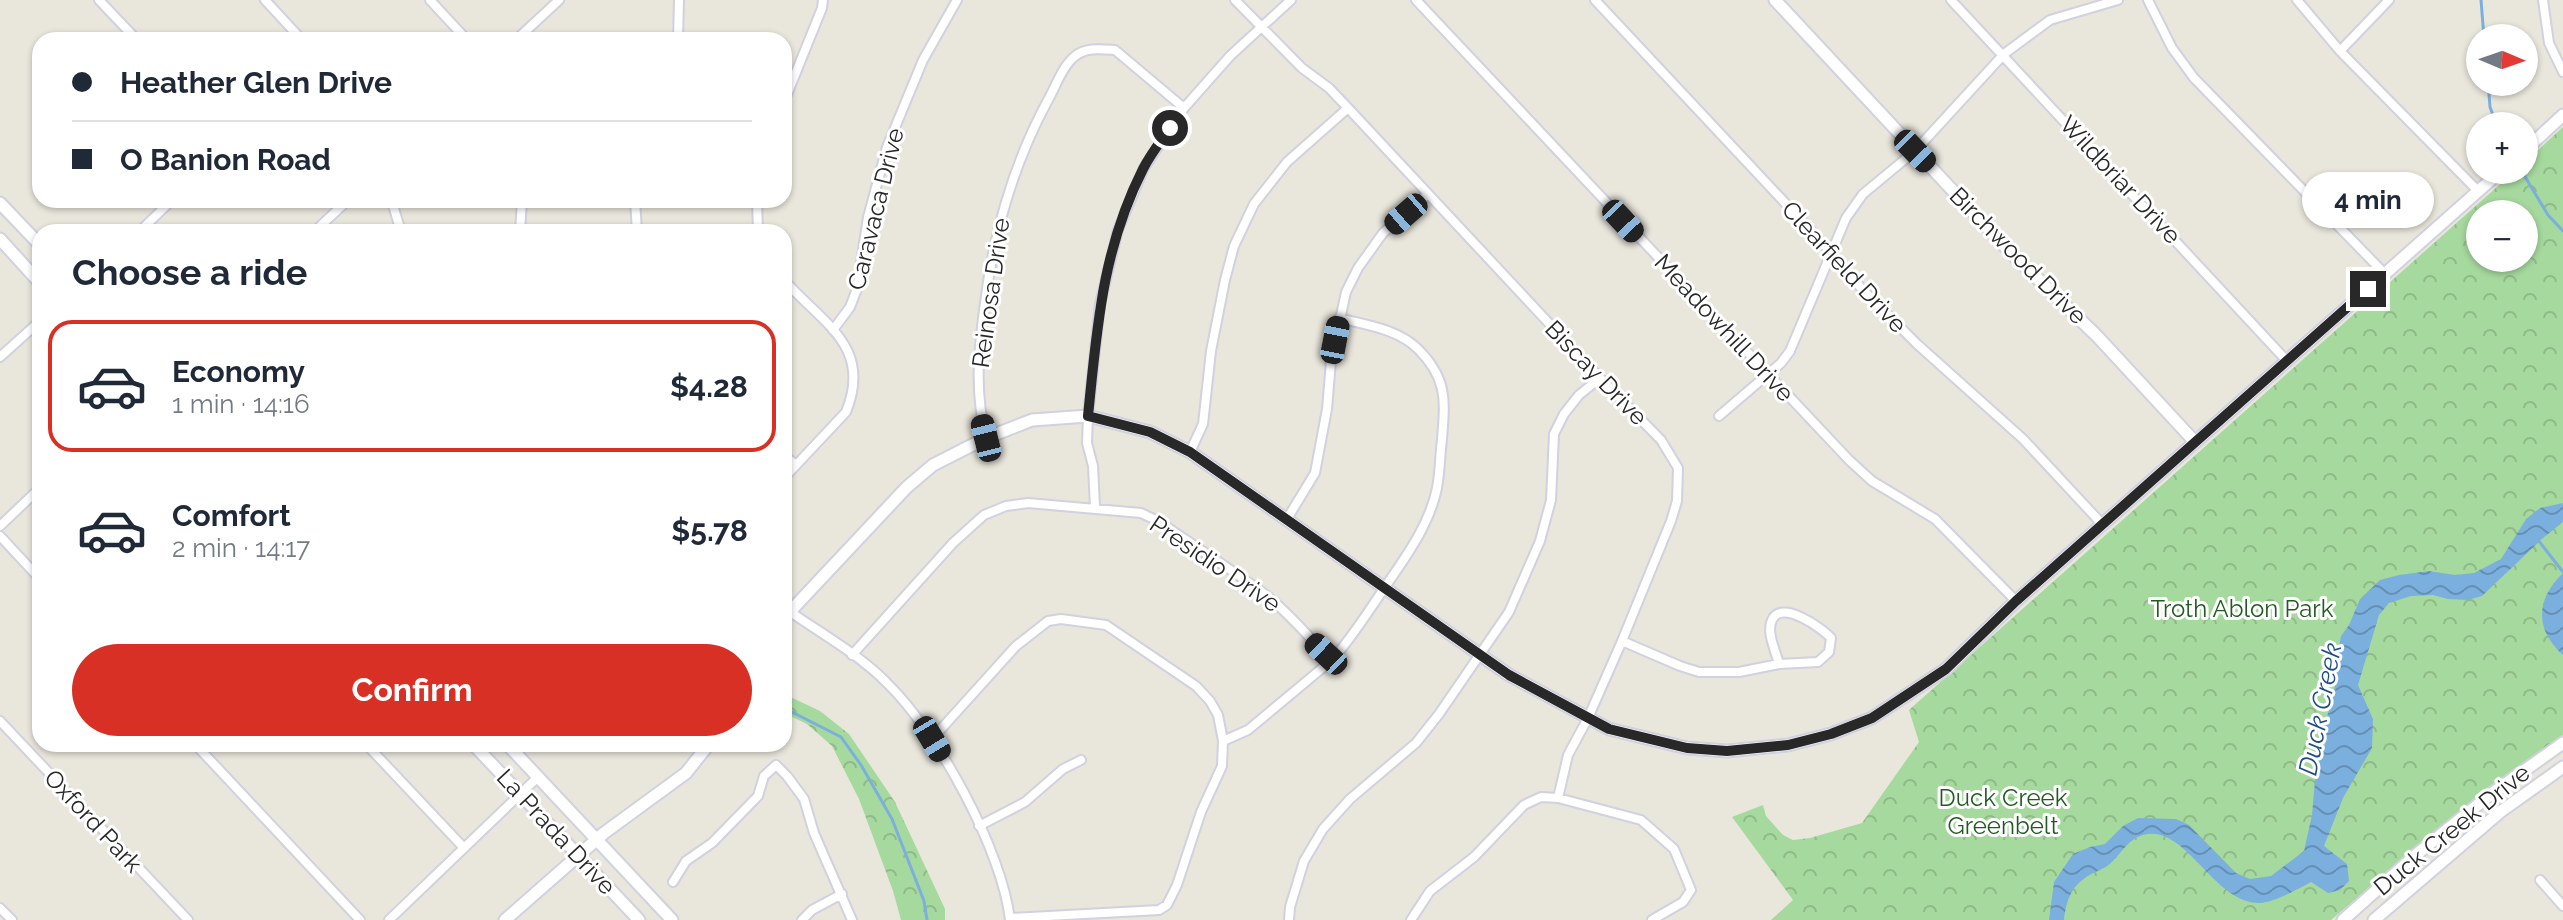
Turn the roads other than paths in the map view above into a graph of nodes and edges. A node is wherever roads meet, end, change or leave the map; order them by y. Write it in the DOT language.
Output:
graph roads {
  1 [pos="99,0"];
  2 [pos="265,0"];
  3 [pos="430,0"];
  4 [pos="559,0"];
  5 [pos="679,0"];
  6 [pos="823,0"];
  7 [pos="957,0"];
  8 [pos="1235,0"];
  9 [pos="1291,0"];
  10 [pos="1416,0"];
  11 [pos="1595,0"];
  12 [pos="1775,0"];
  13 [pos="1951,0"];
  14 [pos="2118,0"];
  15 [pos="2148,0"];
  16 [pos="2297,0"];
  17 [pos="2389,0"];
  18 [pos="2543,0"];
  19 [pos="1263,27"];
  20 [pos="129,32"];
  21 [pos="295,32"];
  22 [pos="460,32"];
  23 [pos="525,32"];
  24 [pos="678,32"];
  25 [pos="2340,51"];
  26 [pos="2004,54"];
  27 [pos="2563,72"];
  28 [pos="792,82"];
  29 [pos="1184,108"];
  30 [pos="1348,108"];
  31 [pos="2563,115"];
  32 [pos="2538,138"];
  33 [pos="1915,151"];
  34 [pos="2486,184"];
  35 [pos="2478,191"];
  36 [pos="1428,194"];
  37 [pos="0,203"];
  38 [pos="164,208"];
  39 [pos="340,208"];
  40 [pos="147,224"];
  41 [pos="322,224"];
  42 [pos="32,237"];
  43 [pos="0,239"];
  44 [pos="1832,253"];
  45 [pos="32,274"];
  46 [pos="2385,274"];
  47 [pos="792,288"];
  48 [pos="1339,318"];
  49 [pos="32,328"];
  50 [pos="833,330"];
  51 [pos="0,357"];
  52 [pos="2287,361"];
  53 [pos="1768,375"];
  54 [pos="1600,378"];
  55 [pos="1088,416"];
  56 [pos="1719,416"];
  57 [pos="986,438"];
  58 [pos="2195,442"];
  59 [pos="1190,452"];
  60 [pos="792,462"];
  61 [pos="796,465"];
  62 [pos="792,469"];
  63 [pos="32,496"];
  64 [pos="1095,507"];
  65 [pos="1287,519"];
  66 [pos="2103,525"];
  67 [pos="0,526"];
  68 [pos="0,536"];
  69 [pos="32,570"];
  70 [pos="1385,588"];
  71 [pos="2016,601"];
  72 [pos="792,609"];
  73 [pos="792,617"];
  74 [pos="1622,641"];
  75 [pos="852,655"];
  76 [pos="1480,655"];
  77 [pos="1332,660"];
  78 [pos="1779,664"];
  79 [pos="1588,718"];
  80 [pos="0,721"];
  81 [pos="932,739"];
  82 [pos="1223,741"];
  83 [pos="2563,743"];
  84 [pos="202,752"];
  85 [pos="374,752"];
  86 [pos="481,752"];
  87 [pos="515,752"];
  88 [pos="703,752"];
  89 [pos="1081,760"];
  90 [pos="2563,767"];
  91 [pos="538,777"];
  92 [pos="522,794"];
  93 [pos="1558,798"];
  94 [pos="979,826"];
  95 [pos="596,840"];
  96 [pos="464,848"];
  97 [pos="578,855"];
  98 [pos="2540,880"];
  99 [pos="673,882"];
  100 [pos="842,894"];
  101 [pos="2563,906"];
  102 [pos="0,908"];
  103 [pos="1010,919"];
  104 [pos="12,920"];
  105 [pos="188,920"];
  106 [pos="360,920"];
  107 [pos="389,920"];
  108 [pos="505,920"];
  109 [pos="639,920"];
  110 [pos="672,920"];
  111 [pos="802,920"];
  112 [pos="852,920"];
  113 [pos="1289,920"];
  114 [pos="1411,920"];
  115 [pos="1652,920"];
  116 [pos="2343,920"];
  117 [pos="2374,920"];
  1 -- 20 [label="street"];
  2 -- 21 [label="street"];
  3 -- 22 [label="street"];
  4 -- 23 [label="street"];
  5 -- 24 [label="street"];
  6 -- 28 [label="street"];
  7 -- 50 [label="street, Caravaca Drive"];
  8 -- 19 [label="street, Biscay Drive"];
  9 -- 19 [label="street"];
  10 -- 53 [label="street, Meadowhill Drive"];
  11 -- 44 [label="street, Clearfield Drive"];
  12 -- 33 [label="street, Birchwood Drive"];
  13 -- 26 [label="street, Wildbriar Drive"];
  14 -- 26 [label="street"];
  15 -- 46 [label="street"];
  16 -- 25 [label="street"];
  17 -- 25 [label="street"];
  18 -- 27 [label="street"];
  19 -- 29 [label="street"];
  19 -- 30 [label="street, Biscay Drive"];
  25 -- 35 [label="street"];
  26 -- 33 [label="street"];
  26 -- 52 [label="street, Wildbriar Drive"];
  29 -- 55 [label="street"];
  29 -- 57 [label="street, Reinosa Drive"];
  30 -- 36 [label="street, Biscay Drive"];
  30 -- 59 [label="street"];
  31 -- 32 [label="street"];
  33 -- 44 [label="street"];
  33 -- 58 [label="street, Birchwood Drive"];
  34 -- 35 [label="street"];
  35 -- 46 [label="street"];
  36 -- 48 [label="street"];
  36 -- 54 [label="street, Biscay Drive"];
  37 -- 42 [label="street"];
  38 -- 40 [label="street"];
  39 -- 41 [label="street"];
  43 -- 45 [label="street"];
  44 -- 53 [label="street"];
  44 -- 66 [label="street, Clearfield Drive"];
  46 -- 52 [label="street"];
  47 -- 50 [label="street"];
  48 -- 65 [label="street"];
  48 -- 70 [label="street"];
  49 -- 51 [label="street"];
  50 -- 61 [label="street"];
  52 -- 58 [label="street"];
  53 -- 56 [label="street"];
  53 -- 71 [label="street, Meadowhill Drive"];
  54 -- 74 [label="street, Biscay Drive"];
  54 -- 76 [label="street"];
  55 -- 57 [label="street"];
  55 -- 59 [label="street"];
  55 -- 64 [label="street"];
  57 -- 72 [label="street"];
  58 -- 66 [label="street"];
  59 -- 65 [label="street"];
  60 -- 61 [label="street"];
  61 -- 62 [label="street"];
  63 -- 67 [label="street"];
  64 -- 75 [label="street, Presidio Drive"];
  64 -- 77 [label="street, Presidio Drive"];
  65 -- 70 [label="street"];
  66 -- 71 [label="street"];
  68 -- 69 [label="street"];
  70 -- 76 [label="street"];
  70 -- 77 [label="street"];
  71 -- 79 [label="street"];
  73 -- 75 [label="street"];
  74 -- 78 [label="street"];
  74 -- 79 [label="street, Biscay Drive"];
  75 -- 81 [label="street"];
  76 -- 79 [label="street"];
  76 -- 113 [label="street"];
  77 -- 82 [label="street"];
  78 -- 78 [label="street"];
  79 -- 93 [label="street, Biscay Drive"];
  80 -- 105 [label="street, Oxford Park"];
  81 -- 82 [label="street"];
  81 -- 94 [label="street"];
  82 -- 103 [label="street"];
  83 -- 116 [label="street, Duck Creek Drive"];
  84 -- 106 [label="street"];
  85 -- 96 [label="street"];
  86 -- 92 [label="street, La Prada Drive"];
  87 -- 91 [label="street, La Prada Drive"];
  88 -- 95 [label="street"];
  89 -- 94 [label="street"];
  90 -- 117 [label="street, Duck Creek Drive"];
  91 -- 92 [label="street"];
  91 -- 95 [label="street, La Prada Drive"];
  92 -- 96 [label="street"];
  92 -- 97 [label="street, La Prada Drive"];
  93 -- 114 [label="street"];
  93 -- 115 [label="street"];
  94 -- 103 [label="street"];
  95 -- 97 [label="street"];
  95 -- 110 [label="street, La Prada Drive"];
  96 -- 107 [label="street"];
  97 -- 108 [label="street"];
  97 -- 109 [label="street, La Prada Drive"];
  98 -- 101 [label="street"];
  99 -- 100 [label="street"];
  100 -- 111 [label="street"];
  100 -- 112 [label="street"];
  102 -- 104 [label="street"];
}
